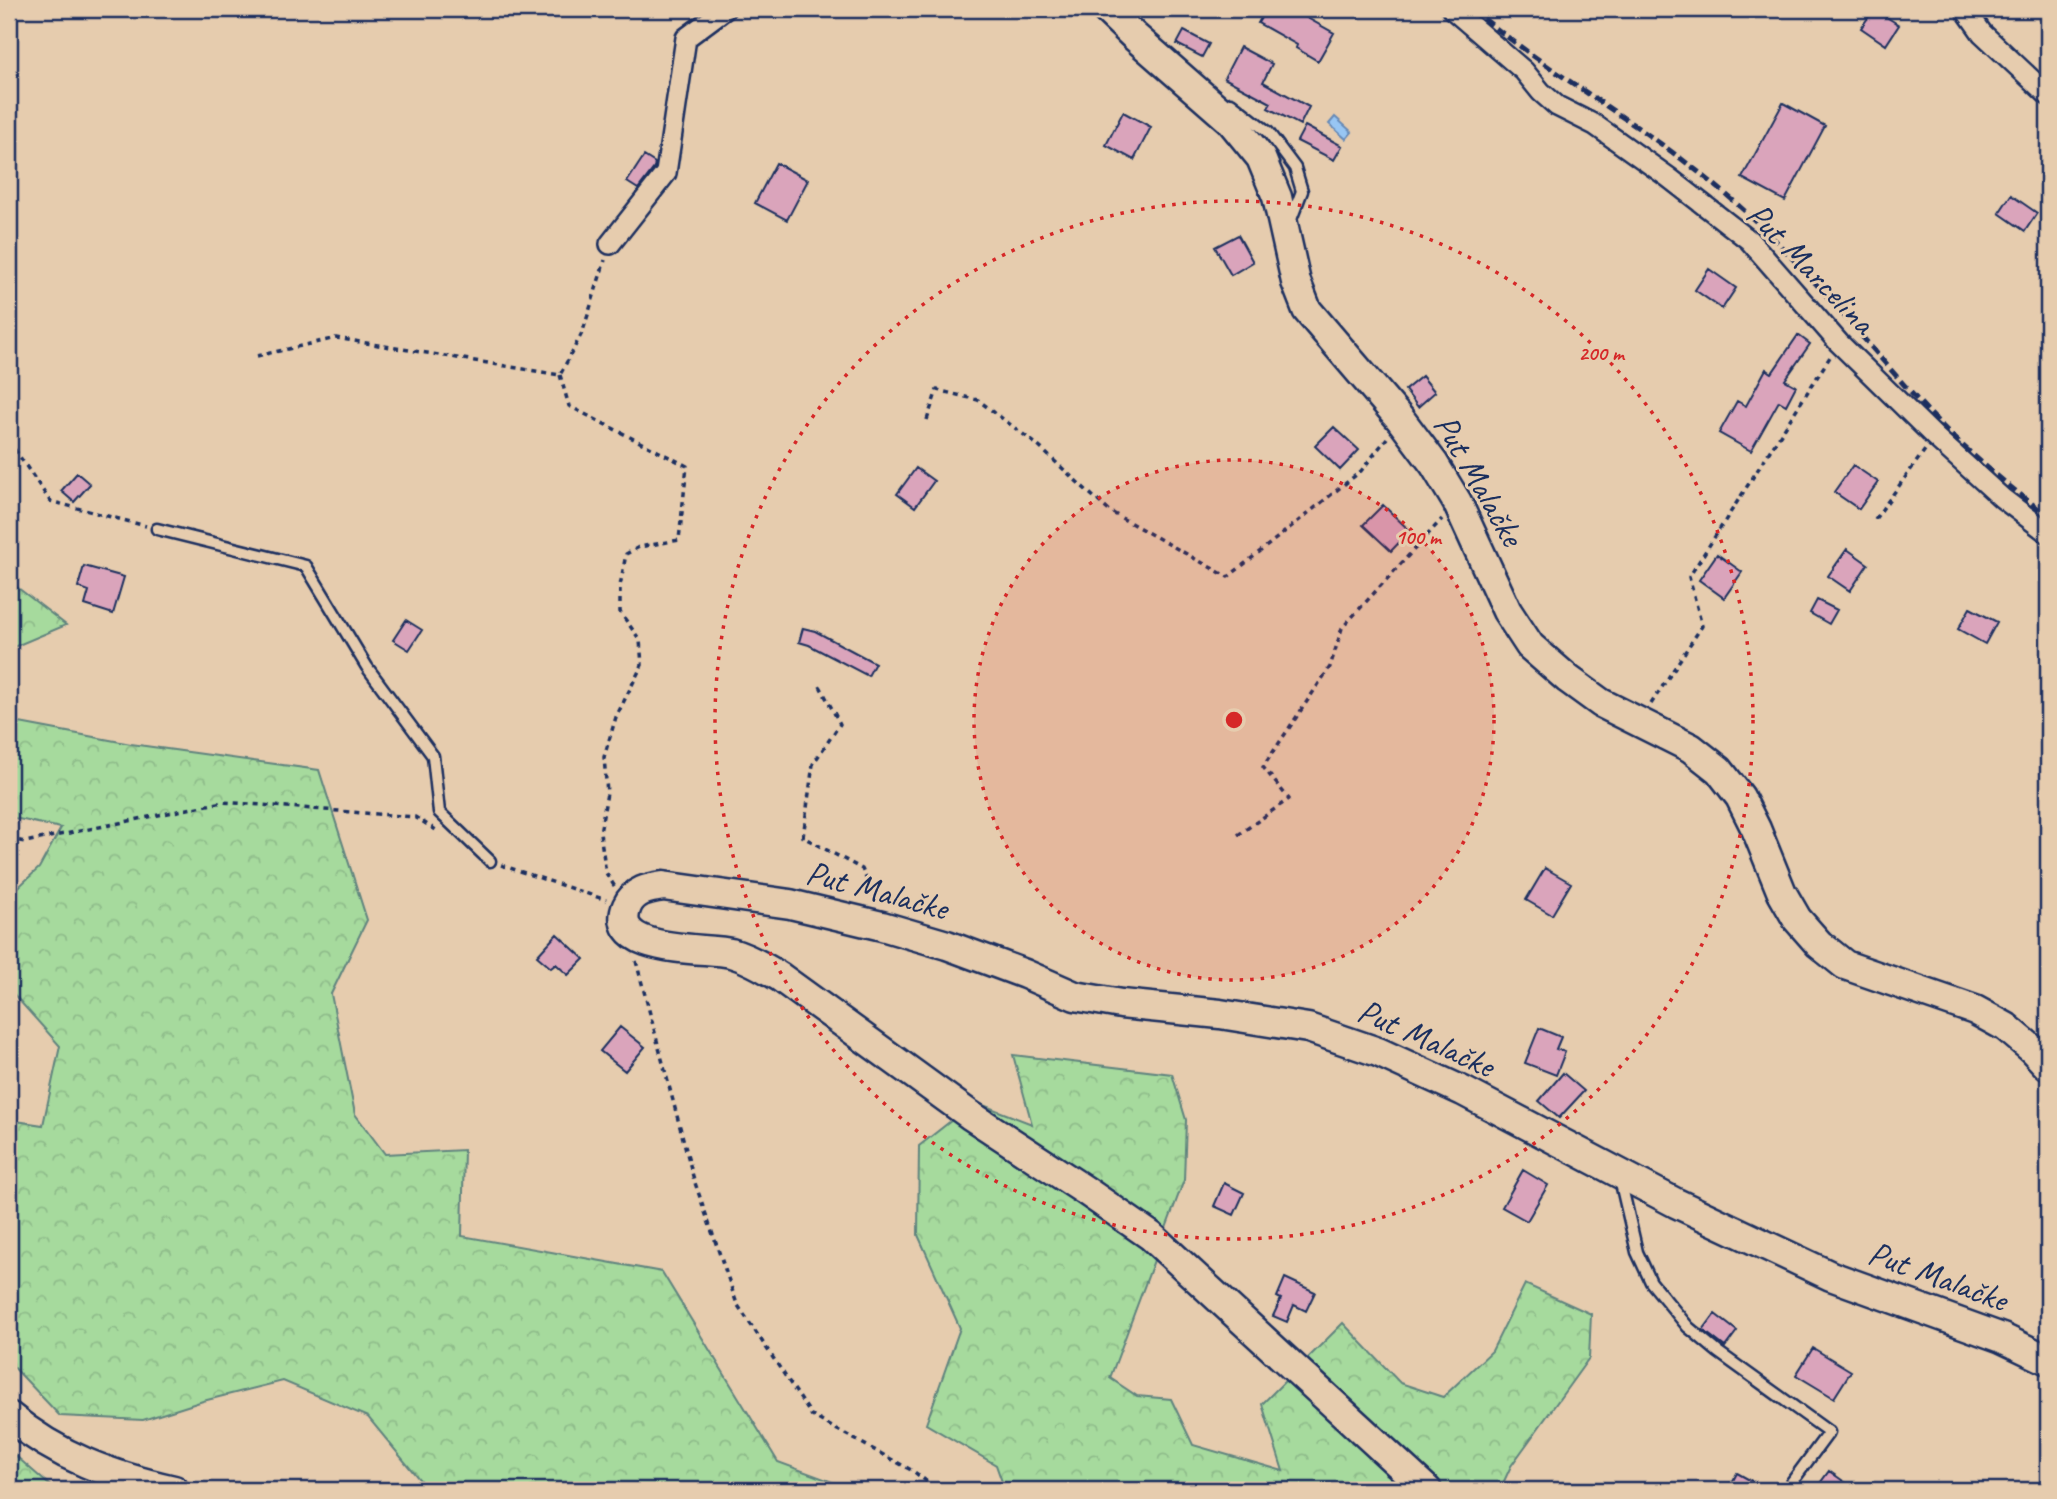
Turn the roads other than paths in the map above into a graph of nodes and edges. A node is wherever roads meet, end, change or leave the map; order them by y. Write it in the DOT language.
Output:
graph roads {
  1 [pos="725,9"];
  2 [pos="1106,9"];
  3 [pos="1452,9"];
  4 [pos="1965,9"];
  5 [pos="2048,94"];
  6 [pos="610,244"];
  7 [pos="157,529"];
  8 [pos="2048,533"];
  9 [pos="490,861"];
  10 [pos="2048,1066"];
  11 [pos="1618,1171"];
  12 [pos="2048,1360"];
  13 [pos="9,1416"];
  14 [pos="174,1490"];
  15 [pos="1427,1490"];
  16 [pos="1786,1490"];
  1 -- 6 [label="street"];
  2 -- 10 [label="main road, Put Malačke"];
  3 -- 8 [label="street, Put Marcelina"];
  4 -- 5 [label="street"];
  7 -- 9 [label="lane"];
  11 -- 12 [label="main road, Put Malačke"];
  11 -- 15 [label="main road, Put Malačke"];
  11 -- 16 [label="lane"];
  13 -- 14 [label="main road"];
}
